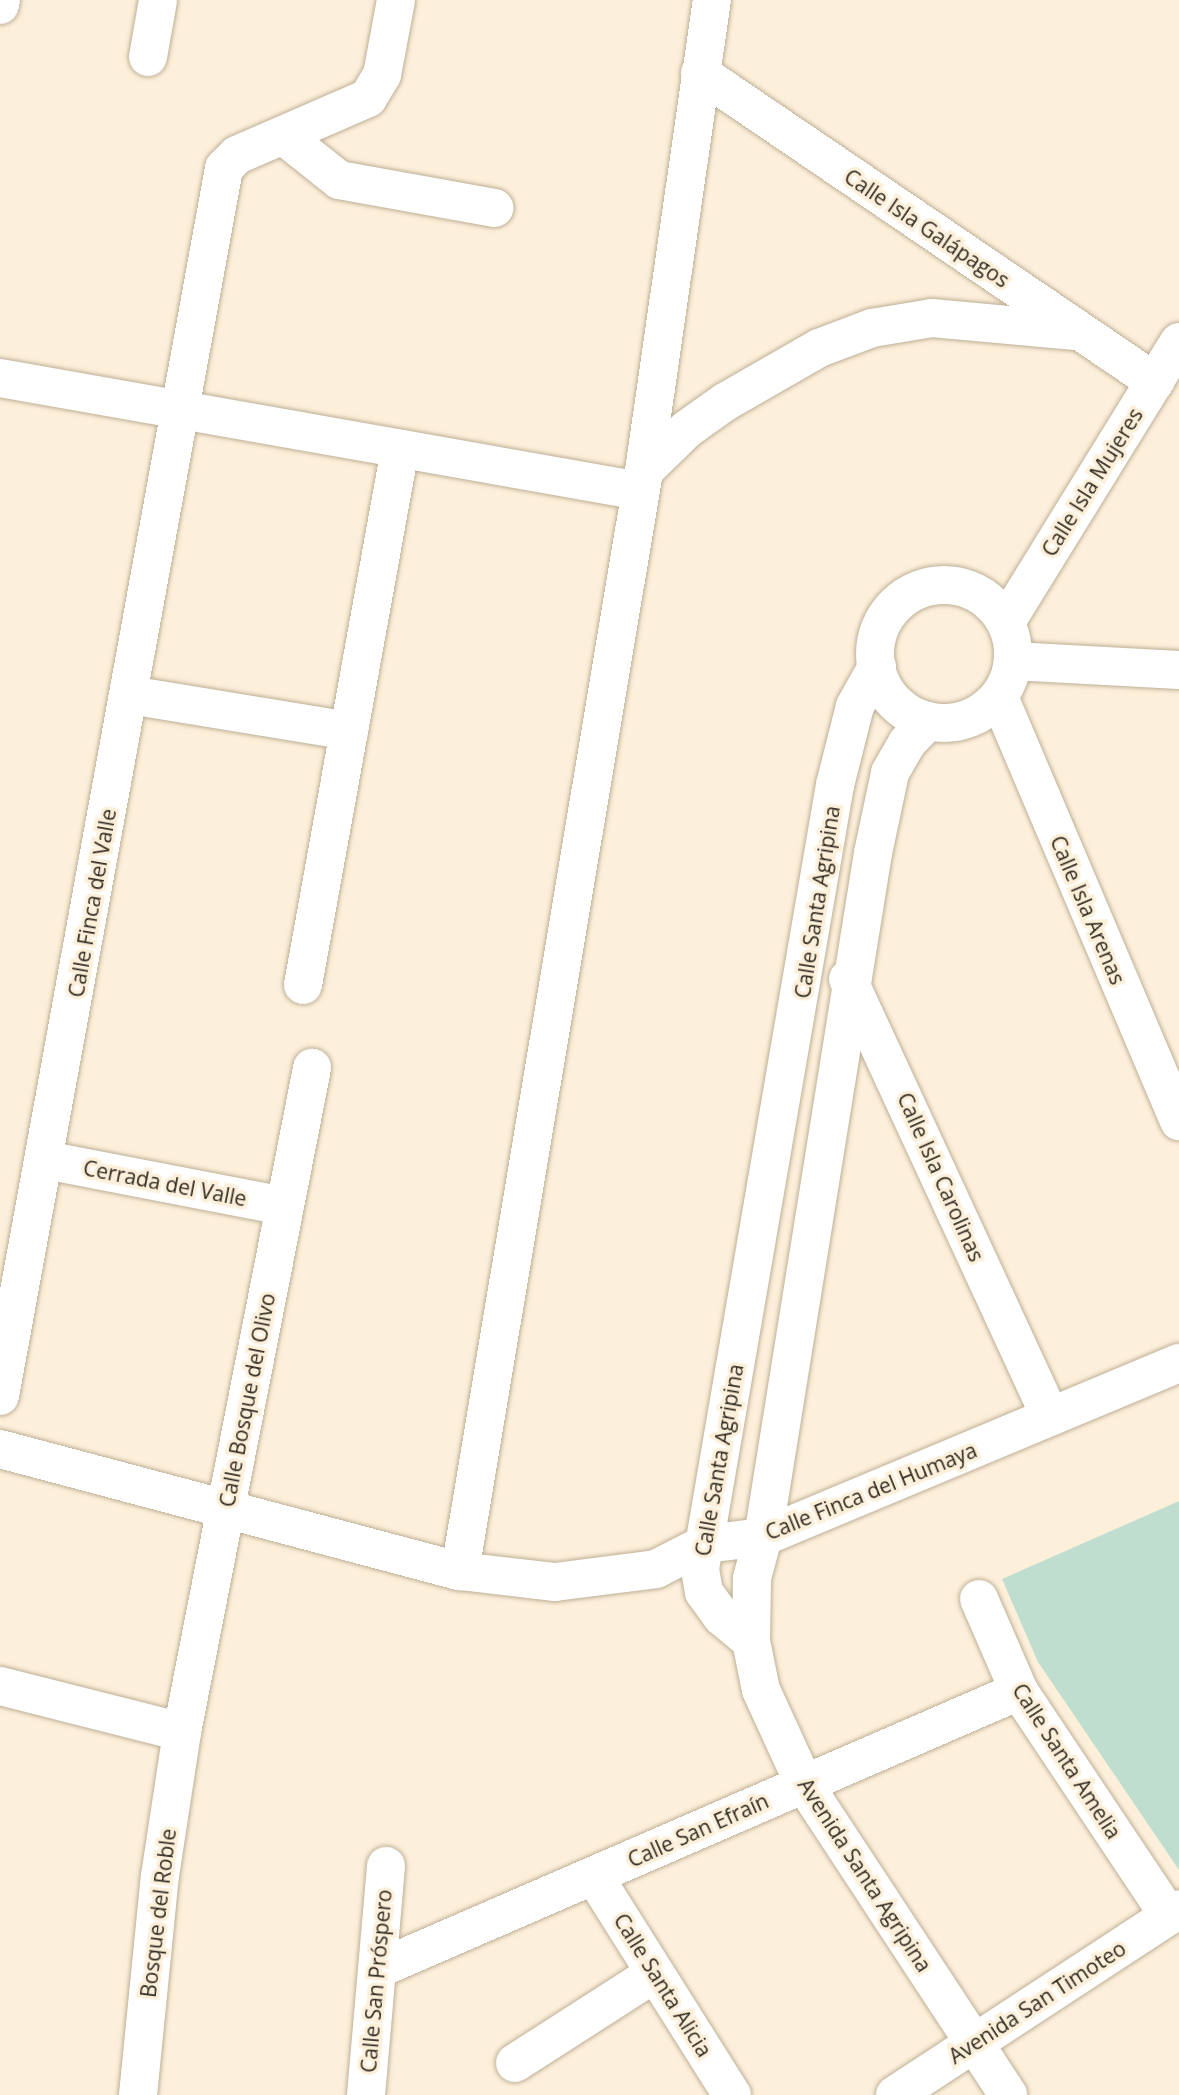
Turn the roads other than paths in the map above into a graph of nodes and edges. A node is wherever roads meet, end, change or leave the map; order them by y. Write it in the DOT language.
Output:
graph roads {
  1 [pos="1,0"];
  2 [pos="158,0"];
  3 [pos="396,0"];
  4 [pos="712,0"];
  5 [pos="0,5"];
  6 [pos="148,57"];
  7 [pos="700,73"];
  8 [pos="285,137"];
  9 [pos="495,208"];
  10 [pos="1077,331"];
  11 [pos="1179,342"];
  12 [pos="0,378"];
  13 [pos="1155,382"];
  14 [pos="181,410"];
  15 [pos="400,449"];
  16 [pos="642,481"];
  17 [pos="1006,622"];
  18 [pos="1013,661"];
  19 [pos="877,667"];
  20 [pos="1179,670"];
  21 [pos="130,695"];
  22 [pos="999,697"];
  23 [pos="928,721"];
  24 [pos="349,731"];
  25 [pos="808,960"];
  26 [pos="851,981"];
  27 [pos="303,985"];
  28 [pos="312,1068"];
  29 [pos="1179,1121"];
  30 [pos="46,1160"];
  31 [pos="285,1206"];
  32 [pos="1179,1363"];
  33 [pos="0,1396"];
  34 [pos="1050,1417"];
  35 [pos="0,1449"];
  36 [pos="226,1510"];
  37 [pos="762,1538"];
  38 [pos="705,1544"];
  39 [pos="656,1569"];
  40 [pos="460,1571"];
  41 [pos="704,1592"];
  42 [pos="979,1600"];
  43 [pos="751,1641"];
  44 [pos="0,1686"];
  45 [pos="1019,1691"];
  46 [pos="182,1732"];
  47 [pos="804,1784"];
  48 [pos="386,1866"];
  49 [pos="594,1876"];
  50 [pos="1174,1913"];
  51 [pos="378,1969"];
  52 [pos="655,1973"];
  53 [pos="974,2043"];
  54 [pos="515,2063"];
  55 [pos="138,2095"];
  56 [pos="366,2095"];
  57 [pos="732,2095"];
  58 [pos="895,2095"];
  59 [pos="1008,2095"];
  1 -- 5 [label="street"];
  2 -- 6 [label="street"];
  3 -- 8 [label="street, Calle Finca del Valle"];
  4 -- 7 [label="street"];
  7 -- 10 [label="street, Calle Isla Galápagos"];
  7 -- 16 [label="street"];
  8 -- 9 [label="street"];
  8 -- 14 [label="street, Calle Finca del Valle"];
  10 -- 13 [label="street, Calle Isla Galápagos"];
  10 -- 16 [label="street"];
  11 -- 13 [label="street, Calle Isla Mujeres"];
  12 -- 14 [label="street"];
  13 -- 17 [label="street, Calle Isla Mujeres"];
  14 -- 15 [label="street"];
  14 -- 21 [label="street, Calle Finca del Valle"];
  15 -- 16 [label="street"];
  15 -- 24 [label="street"];
  16 -- 40 [label="street"];
  17 -- 18 [label="street"];
  17 -- 19 [label="street"];
  18 -- 20 [label="street"];
  18 -- 22 [label="street"];
  19 -- 23 [label="street"];
  19 -- 25 [label="street, Calle Santa Agripina"];
  21 -- 24 [label="street"];
  21 -- 30 [label="street, Calle Finca del Valle"];
  22 -- 23 [label="street"];
  22 -- 29 [label="street, Calle Isla Arenas"];
  23 -- 26 [label="street"];
  24 -- 27 [label="street"];
  25 -- 26 [label="street"];
  25 -- 38 [label="street, Calle Santa Agripina"];
  26 -- 34 [label="street, Calle Isla Carolinas"];
  26 -- 37 [label="street"];
  28 -- 31 [label="street, Calle Bosque del Olivo"];
  30 -- 31 [label="street, Cerrada del Valle"];
  30 -- 33 [label="street, Calle Finca del Valle"];
  31 -- 36 [label="street, Calle Bosque del Olivo"];
  32 -- 34 [label="street, Calle Finca del Humaya"];
  34 -- 37 [label="street, Calle Finca del Humaya"];
  35 -- 36 [label="street, Calle Finca del Humaya"];
  36 -- 40 [label="street, Calle Finca del Humaya"];
  36 -- 46 [label="street, Calle Bosque del Olivo"];
  37 -- 38 [label="street, Calle Finca del Humaya"];
  37 -- 43 [label="street"];
  38 -- 39 [label="street, Calle Finca del Humaya"];
  38 -- 41 [label="street, Calle Santa Agripina"];
  39 -- 40 [label="street, Calle Finca del Humaya"];
  39 -- 41 [label="street"];
  41 -- 43 [label="street"];
  42 -- 45 [label="street, Calle Santa Amelia"];
  43 -- 47 [label="street, Avenida Santa Agripina"];
  44 -- 46 [label="street"];
  45 -- 47 [label="street, Calle San Efraín"];
  45 -- 50 [label="street, Calle Santa Amelia"];
  46 -- 55 [label="street, Bosque del Roble"];
  47 -- 49 [label="street, Calle San Efraín"];
  47 -- 53 [label="street, Avenida Santa Agripina"];
  48 -- 51 [label="street, Calle San Próspero"];
  49 -- 51 [label="street, Calle San Efraín"];
  49 -- 52 [label="street, Calle Santa Alicia"];
  50 -- 53 [label="street, Avenida San Timoteo"];
  51 -- 56 [label="street, Calle San Próspero"];
  52 -- 54 [label="street"];
  52 -- 57 [label="street, Calle Santa Alicia"];
  53 -- 58 [label="street, Avenida San Timoteo"];
  53 -- 59 [label="street, Avenida Santa Agripina"];
}
